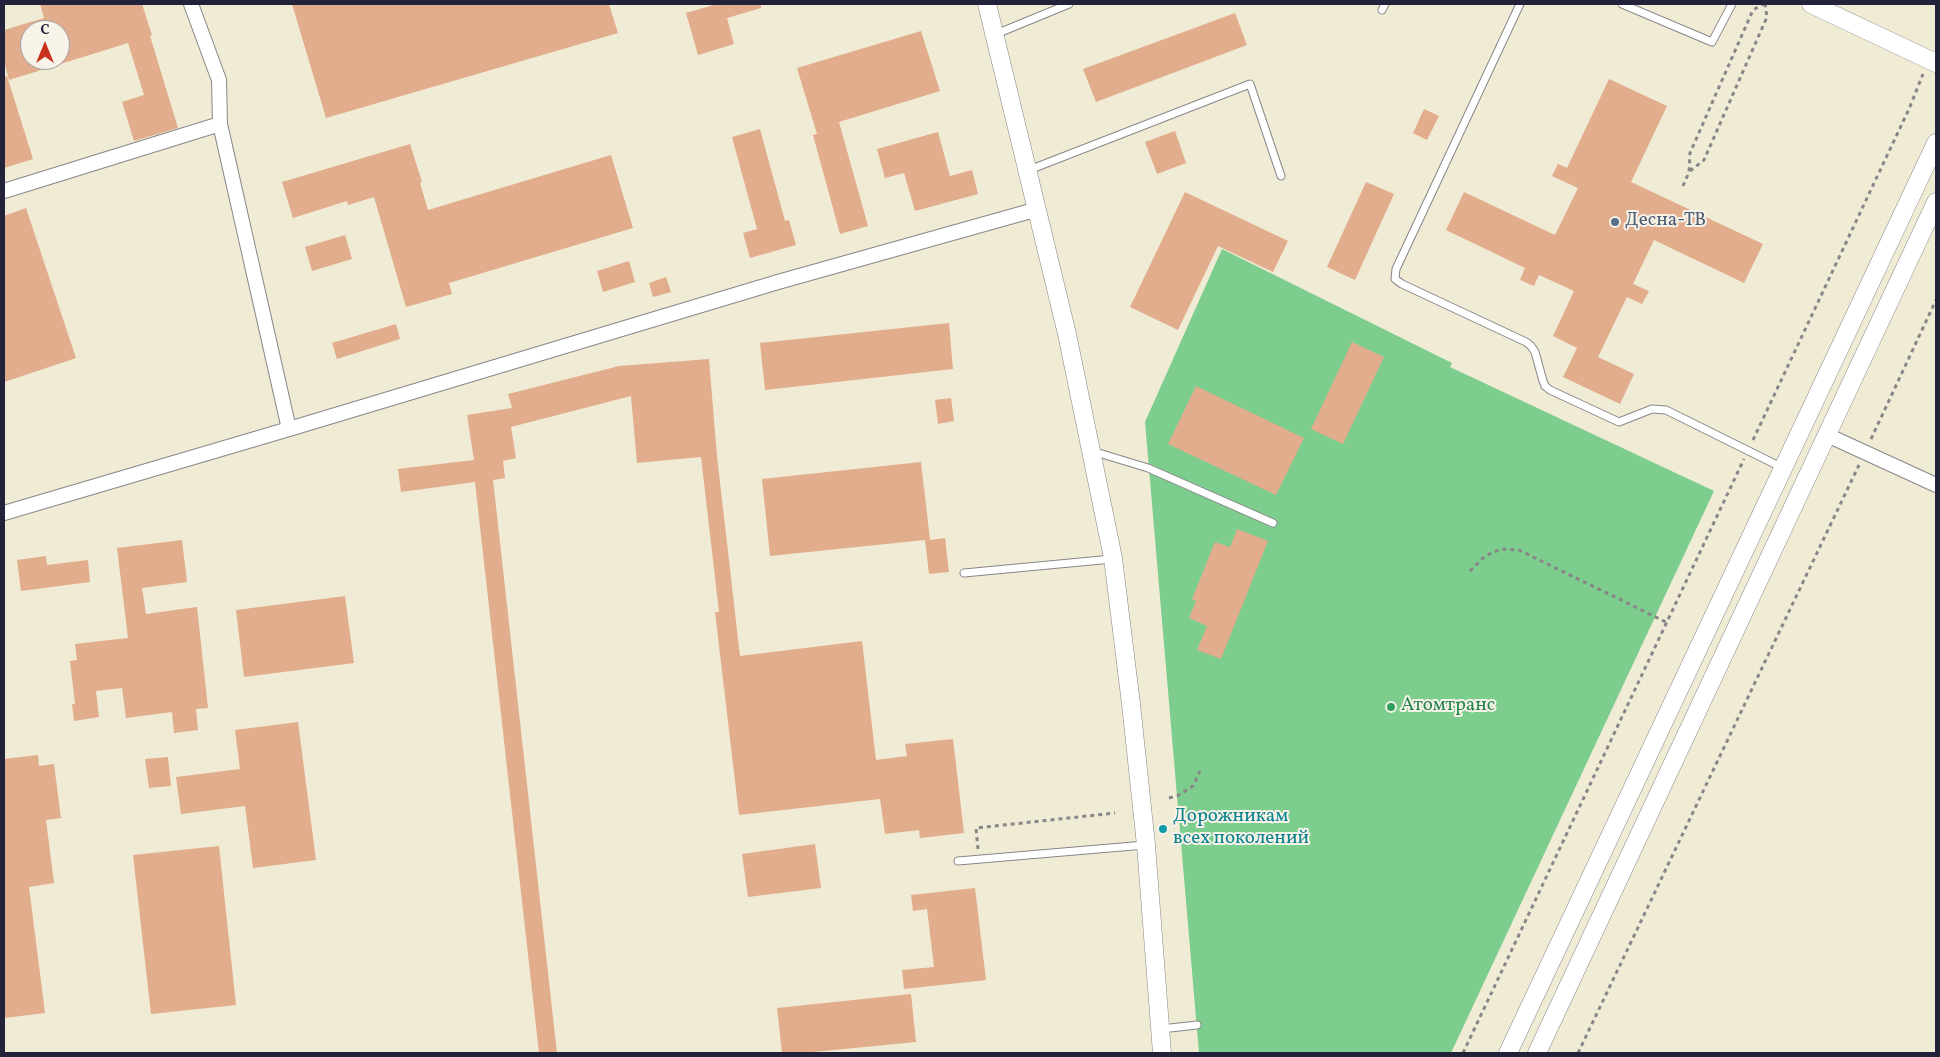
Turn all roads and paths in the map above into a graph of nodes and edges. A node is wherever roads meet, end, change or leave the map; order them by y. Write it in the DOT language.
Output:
graph roads {
  1 [pos="191,4"];
  2 [pos="987,4"];
  3 [pos="1069,4"];
  4 [pos="1520,4"];
  5 [pos="1622,4"];
  6 [pos="1732,4"];
  7 [pos="1764,4"];
  8 [pos="1811,4"];
  9 [pos="995,34"];
  10 [pos="1931,66"];
  11 [pos="220,124"];
  12 [pos="1936,143"];
  13 [pos="1029,170"];
  14 [pos="1689,172"];
  15 [pos="1281,176"];
  16 [pos="1683,186"];
  17 [pos="4,191"];
  18 [pos="1936,202"];
  19 [pos="1038,210"];
  20 [pos="1936,300"];
  21 [pos="289,429"];
  22 [pos="1827,435"];
  23 [pos="1752,442"];
  24 [pos="1092,451"];
  25 [pos="1747,451"];
  26 [pos="1864,452"];
  27 [pos="1783,468"];
  28 [pos="1936,485"];
  29 [pos="4,513"];
  30 [pos="1273,523"];
  31 [pos="1113,558"];
  32 [pos="1470,571"];
  33 [pos="964,573"];
  34 [pos="1666,622"];
  35 [pos="1200,771"];
  36 [pos="1169,798"];
  37 [pos="1115,813"];
  38 [pos="1146,845"];
  39 [pos="979,859"];
  40 [pos="958,861"];
  41 [pos="1581,898"];
  42 [pos="1605,909"];
  43 [pos="1198,1025"];
  44 [pos="1160,1029"];
  45 [pos="1162,1053"];
  46 [pos="1463,1053"];
  47 [pos="1508,1053"];
  48 [pos="1537,1053"];
  49 [pos="1578,1053"];
  1 -- 11 [label="street"];
  2 -- 9 [label="street"];
  3 -- 9 [label="lane"];
  4 -- 27 [label="lane"];
  5 -- 6 [label="lane"];
  7 -- 14 [label="path"];
  7 -- 14 [label="path"];
  8 -- 10 [label="street"];
  9 -- 13 [label="street"];
  10 -- 23 [label="path"];
  11 -- 17 [label="street"];
  11 -- 21 [label="street"];
  12 -- 27 [label="street"];
  13 -- 15 [label="lane"];
  13 -- 19 [label="street"];
  14 -- 16 [label="path"];
  18 -- 22 [label="street"];
  19 -- 21 [label="street"];
  19 -- 24 [label="street"];
  20 -- 26 [label="path"];
  21 -- 29 [label="street"];
  22 -- 26 [label="street"];
  22 -- 42 [label="street"];
  24 -- 30 [label="lane"];
  24 -- 31 [label="street"];
  25 -- 34 [label="path"];
  26 -- 28 [label="street"];
  26 -- 49 [label="path"];
  27 -- 41 [label="street"];
  31 -- 33 [label="lane"];
  31 -- 38 [label="street"];
  32 -- 34 [label="path"];
  34 -- 46 [label="path"];
  35 -- 36 [label="path"];
  37 -- 39 [label="path"];
  38 -- 39 [label="lane"];
  38 -- 44 [label="street"];
  39 -- 40 [label="lane"];
  41 -- 42 [label="street"];
  41 -- 47 [label="street"];
  42 -- 48 [label="street"];
  43 -- 44 [label="lane"];
  44 -- 45 [label="street"];
}
